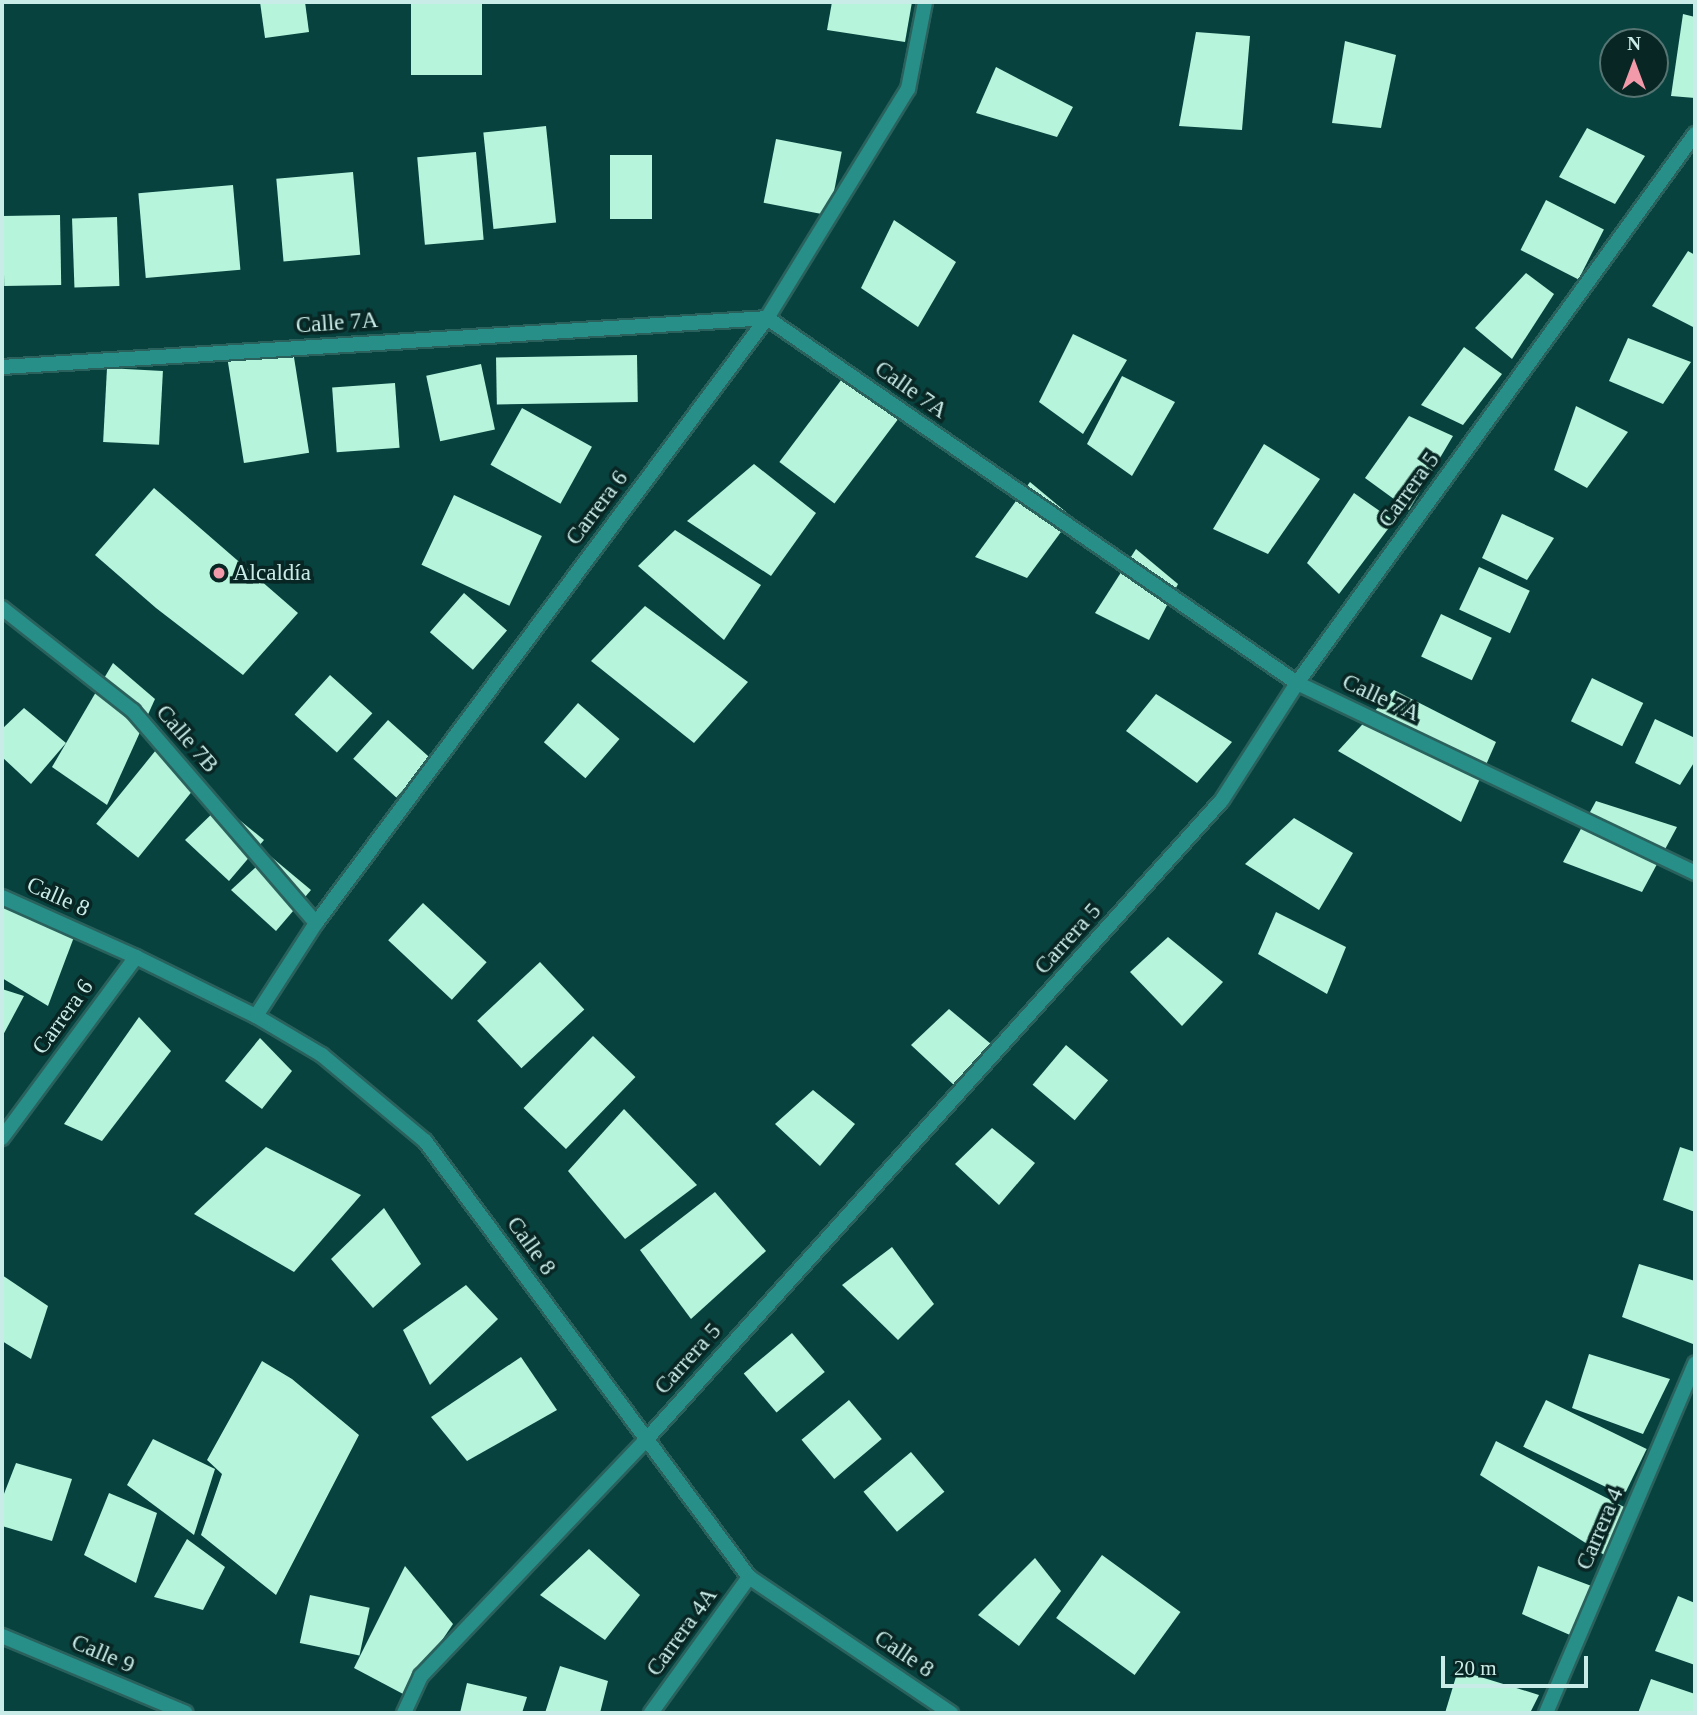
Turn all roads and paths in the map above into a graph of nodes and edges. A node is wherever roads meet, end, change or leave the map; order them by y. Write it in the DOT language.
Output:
graph roads {
  1 [pos="925,2"];
  2 [pos="1695,134"];
  3 [pos="767,318"];
  4 [pos="2,367"];
  5 [pos="2,608"];
  6 [pos="1297,683"];
  7 [pos="1695,873"];
  8 [pos="2,897"];
  9 [pos="316,923"];
  10 [pos="136,957"];
  11 [pos="256,1016"];
  12 [pos="2,1138"];
  13 [pos="1695,1363"];
  14 [pos="645,1441"];
  15 [pos="749,1577"];
  16 [pos="2,1636"];
  17 [pos="186,1713"];
  18 [pos="404,1713"];
  19 [pos="651,1713"];
  20 [pos="951,1713"];
  21 [pos="1546,1713"];
  1 -- 3 [label="street, Carrera 6"];
  2 -- 6 [label="street, Carrera 5"];
  3 -- 4 [label="street, Calle 7A"];
  3 -- 6 [label="street, Calle 7A"];
  3 -- 9 [label="street, Carrera 6"];
  5 -- 9 [label="street, Calle 7B"];
  6 -- 7 [label="street, Calle 7A"];
  6 -- 14 [label="street, Carrera 5"];
  8 -- 10 [label="street, Calle 8"];
  9 -- 11 [label="street, Carrera 6"];
  10 -- 11 [label="street, Calle 8"];
  10 -- 12 [label="street, Carrera 6"];
  11 -- 14 [label="street, Calle 8"];
  13 -- 21 [label="street, Carrera 4"];
  14 -- 15 [label="street, Calle 8"];
  14 -- 18 [label="street, Carrera 5"];
  15 -- 19 [label="street, Carrera 4A"];
  15 -- 20 [label="street, Calle 8"];
  16 -- 17 [label="street, Calle 9"];
}
